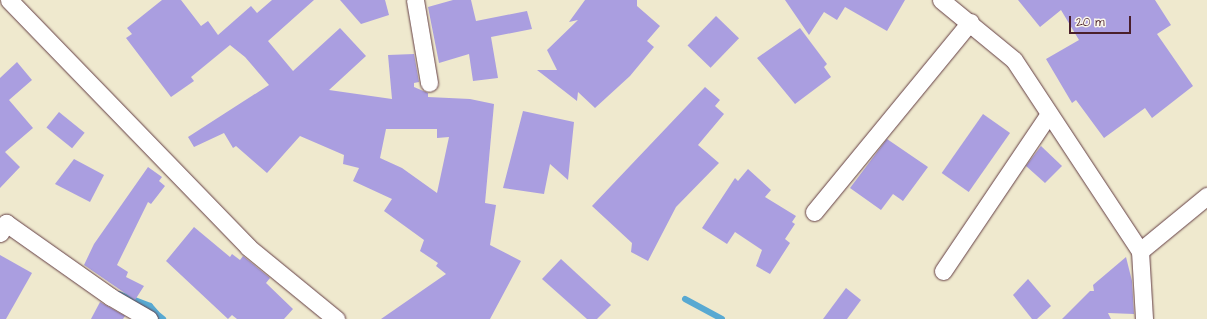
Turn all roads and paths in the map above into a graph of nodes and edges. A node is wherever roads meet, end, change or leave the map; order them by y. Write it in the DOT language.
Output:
graph roads {
  1 [pos="9,0"];
  2 [pos="415,0"];
  3 [pos="942,0"];
  4 [pos="970,22"];
  5 [pos="429,83"];
  6 [pos="1049,114"];
  7 [pos="1207,196"];
  8 [pos="814,212"];
  9 [pos="0,233"];
  10 [pos="1140,251"];
  11 [pos="943,271"];
  12 [pos="149,319"];
  13 [pos="336,319"];
  14 [pos="1144,319"];
  1 -- 13 [label="street"];
  2 -- 5 [label="street"];
  3 -- 4 [label="street"];
  4 -- 6 [label="street"];
  4 -- 8 [label="street"];
  6 -- 10 [label="street"];
  6 -- 11 [label="street"];
  7 -- 10 [label="street"];
  9 -- 12 [label="street"];
  10 -- 14 [label="street"];
}
